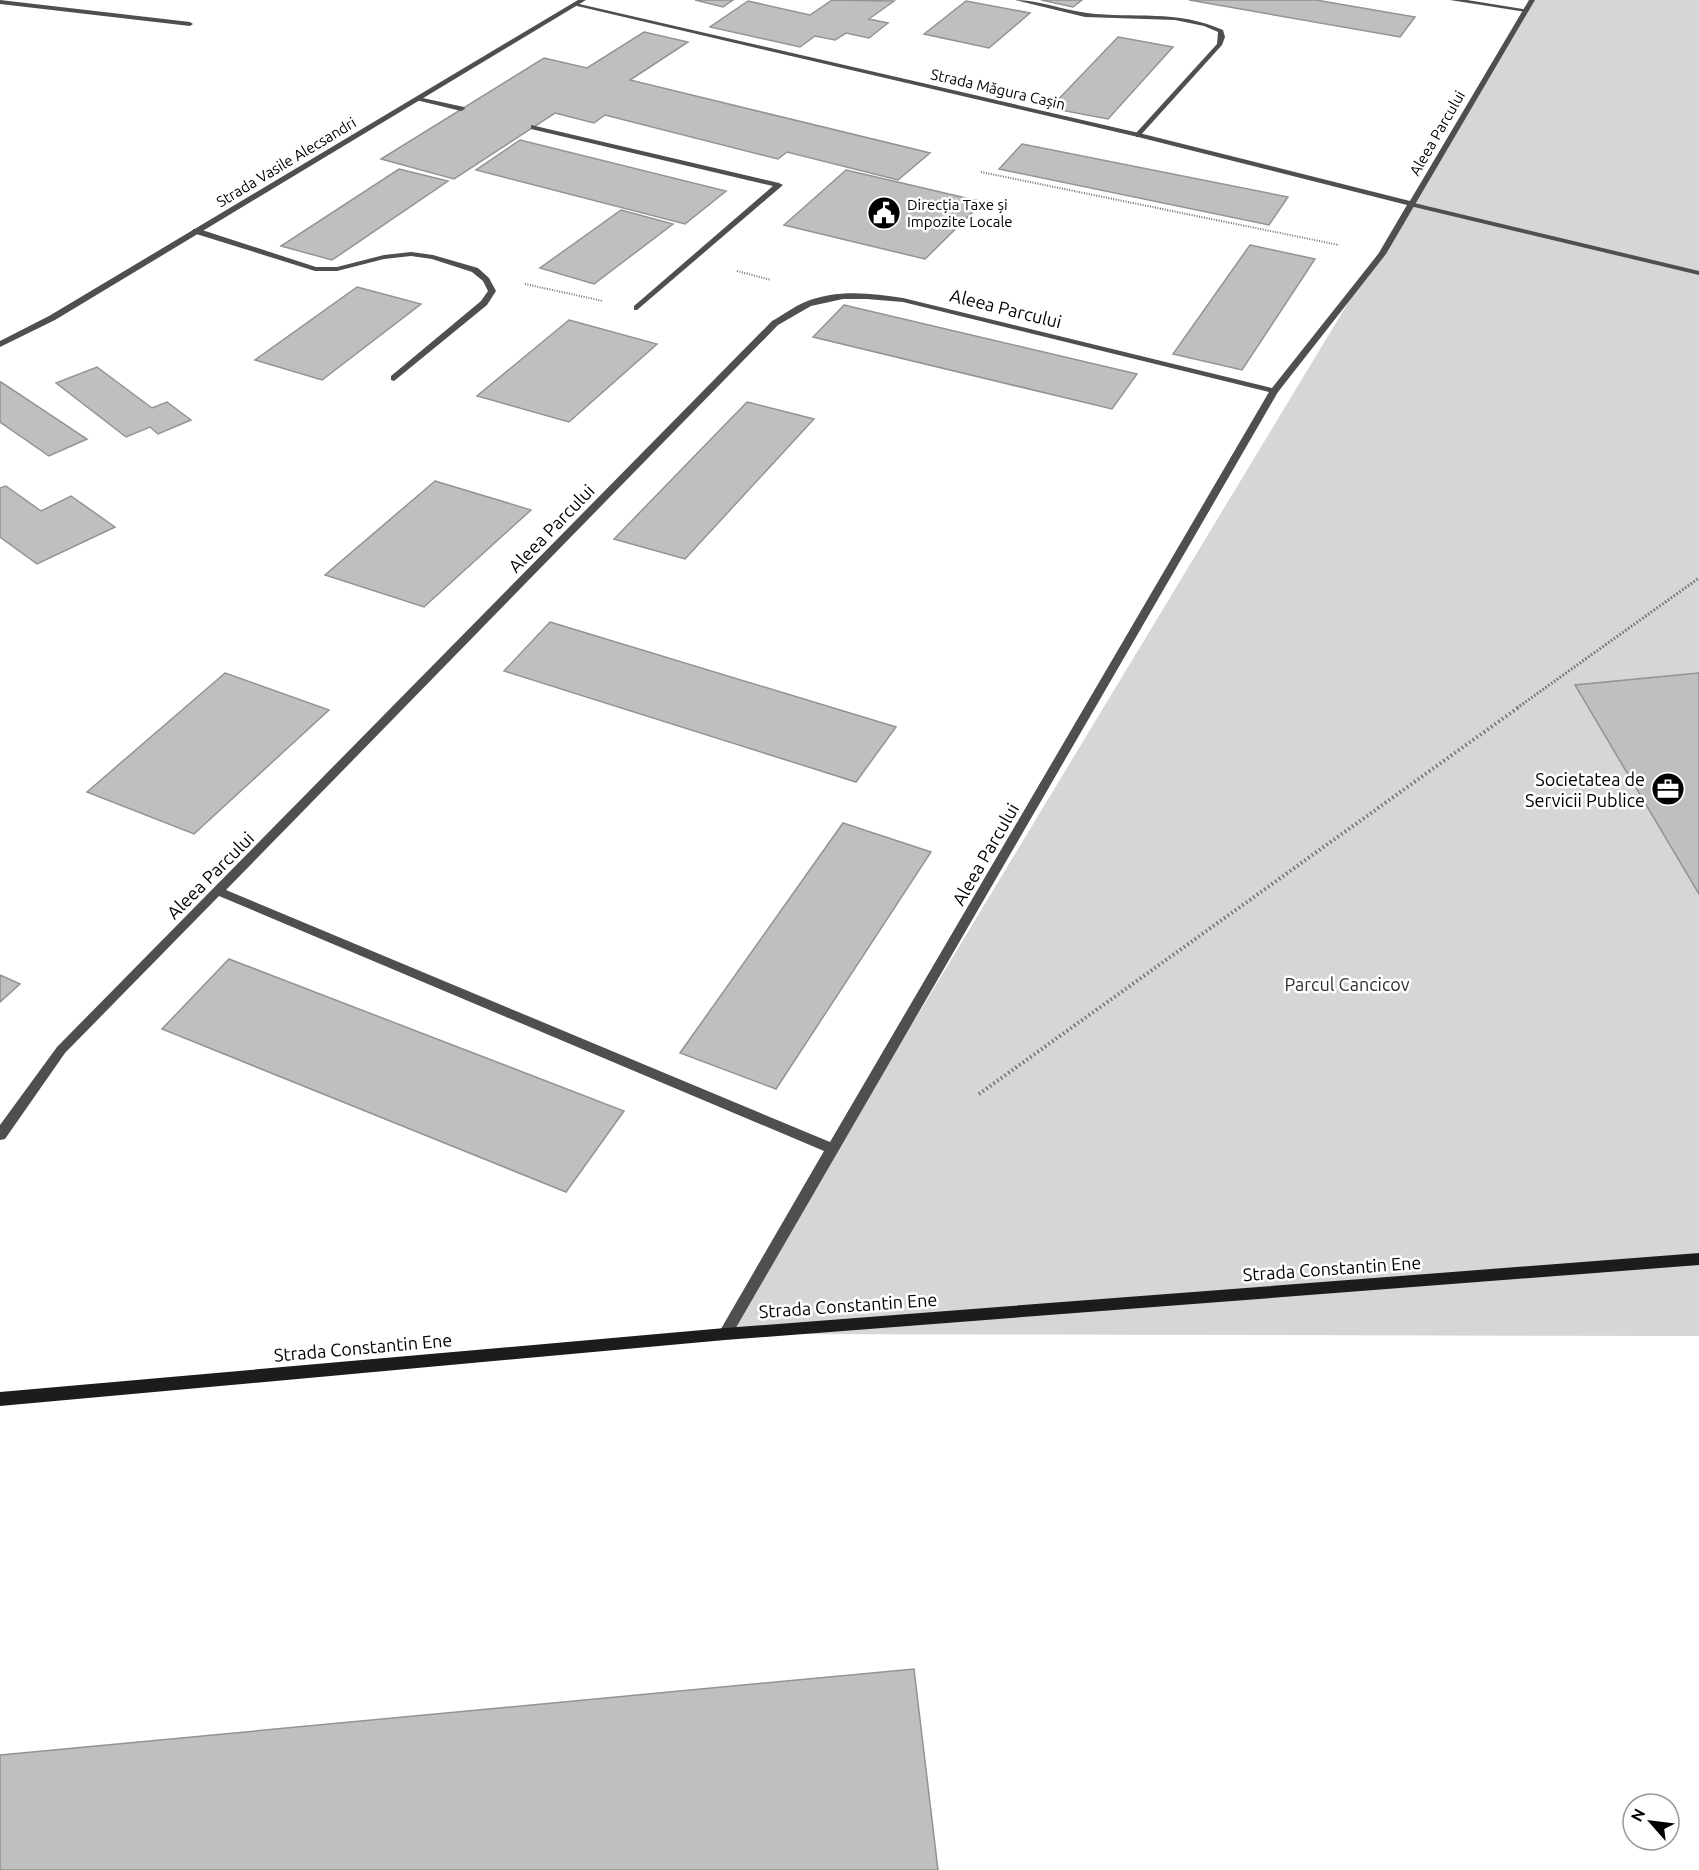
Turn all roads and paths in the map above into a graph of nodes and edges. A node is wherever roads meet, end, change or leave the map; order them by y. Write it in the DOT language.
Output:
graph roads {
  1 [pos="1018,0"];
  2 [pos="1453,0"];
  3 [pos="1532,0"];
  4 [pos="0,2"];
  5 [pos="580,2"];
  6 [pos="1526,10"];
  7 [pos="190,24"];
  8 [pos="418,99"];
  9 [pos="461,109"];
  10 [pos="534,127"];
  11 [pos="1139,135"];
  12 [pos="981,172"];
  13 [pos="1413,204"];
  14 [pos="196,231"];
  15 [pos="1382,254"];
  16 [pos="693,260"];
  17 [pos="1699,273"];
  18 [pos="486,280"];
  19 [pos="771,280"];
  20 [pos="637,308"];
  21 [pos="0,344"];
  22 [pos="394,378"];
  23 [pos="1274,391"];
  24 [pos="1699,578"];
  25 [pos="218,891"];
  26 [pos="979,1094"];
  27 [pos="0,1135"];
  28 [pos="833,1149"];
  29 [pos="1699,1259"];
  30 [pos="725,1334"];
  31 [pos="0,1400"];
  1 -- 11 [label="street"];
  2 -- 6 [label="street"];
  3 -- 6 [label="street, Aleea Parcului"];
  4 -- 7 [label="street"];
  5 -- 8 [label="street, Strada Vasile Alecsandri"];
  5 -- 11 [label="street, Strada Măgura Cașin"];
  6 -- 13 [label="street, Aleea Parcului"];
  8 -- 9 [label="street"];
  8 -- 14 [label="street, Strada Vasile Alecsandri"];
  10 -- 16 [label="street"];
  11 -- 13 [label="street, Strada Măgura Cașin"];
  12 -- 15 [label="path"];
  13 -- 15 [label="street, Aleea Parcului"];
  13 -- 17 [label="street, Strada Măgura Cașin"];
  14 -- 18 [label="street"];
  14 -- 21 [label="street, Strada Vasile Alecsandri"];
  15 -- 23 [label="street, Aleea Parcului"];
  16 -- 19 [label="path"];
  16 -- 20 [label="street"];
  18 -- 20 [label="path"];
  18 -- 22 [label="street"];
  23 -- 25 [label="street, Aleea Parcului"];
  23 -- 28 [label="street, Aleea Parcului"];
  24 -- 26 [label="path"];
  25 -- 27 [label="street, Aleea Parcului"];
  25 -- 28 [label="street"];
  28 -- 30 [label="street, Aleea Parcului"];
  29 -- 30 [label="main road, Strada Constantin Ene"];
  30 -- 31 [label="main road, Strada Constantin Ene"];
}
